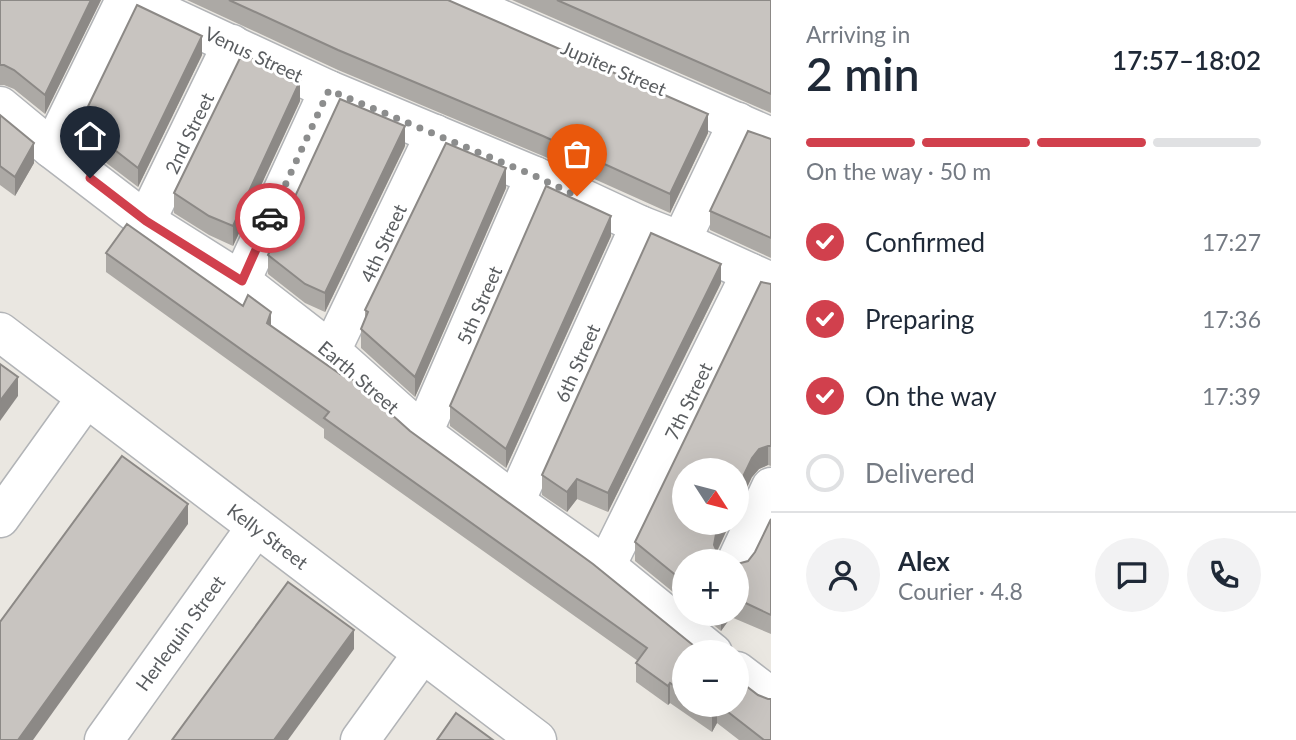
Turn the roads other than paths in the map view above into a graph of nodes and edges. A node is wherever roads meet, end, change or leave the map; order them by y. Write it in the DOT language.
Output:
graph roads {
  1 [pos="125,0"];
  2 [pos="135,0"];
  3 [pos="471,3"];
  4 [pos="232,44"];
  5 [pos="329,90"];
  6 [pos="0,106"];
  7 [pos="755,129"];
  8 [pos="435,134"];
  9 [pos="52,149"];
  10 [pos="535,176"];
  11 [pos="146,221"];
  12 [pos="639,225"];
  13 [pos="681,240"];
  14 [pos="761,278"];
  15 [pos="242,281"];
  16 [pos="0,332"];
  17 [pos="331,351"];
  18 [pos="86,398"];
  19 [pos="423,433"];
  20 [pos="771,487"];
  21 [pos="514,502"];
  22 [pos="0,518"];
  23 [pos="256,527"];
  24 [pos="742,549"];
  25 [pos="606,566"];
  26 [pos="707,636"];
  27 [pos="422,654"];
  28 [pos="749,680"];
  29 [pos="771,697"];
  30 [pos="104,740"];
  31 [pos="360,740"];
  32 [pos="537,740"];
  1 -- 9 [label="street"];
  2 -- 4 [label="street, Venus Street"];
  3 -- 7 [label="street, Jupiter Street"];
  4 -- 5 [label="street, Venus Street"];
  4 -- 11 [label="street, 2nd Street"];
  5 -- 8 [label="street, Venus Street"];
  5 -- 15 [label="street"];
  6 -- 9 [label="street, Earth Street"];
  7 -- 13 [label="street"];
  8 -- 10 [label="street, Venus Street"];
  8 -- 17 [label="street, 4th Street"];
  9 -- 11 [label="street, Earth Street"];
  10 -- 12 [label="street, Venus Street"];
  10 -- 19 [label="street, 5th Street"];
  11 -- 15 [label="street, Earth Street"];
  12 -- 13 [label="street, Venus Street"];
  12 -- 21 [label="street, 6th Street"];
  13 -- 14 [label="street, Venus Street"];
  14 -- 25 [label="street, 7th Street"];
  15 -- 17 [label="street, Earth Street"];
  16 -- 18 [label="street, Kelly Street"];
  17 -- 19 [label="street, Earth Street"];
  18 -- 22 [label="street"];
  18 -- 23 [label="street, Kelly Street"];
  19 -- 21 [label="street, Earth Street"];
  20 -- 24 [label="street"];
  21 -- 25 [label="street, Earth Street"];
  23 -- 27 [label="street, Kelly Street"];
  23 -- 30 [label="street, Herlequin Street"];
  25 -- 26 [label="street, Earth Street"];
  27 -- 31 [label="street"];
  27 -- 32 [label="street, Kelly Street"];
  28 -- 29 [label="street"];
}
